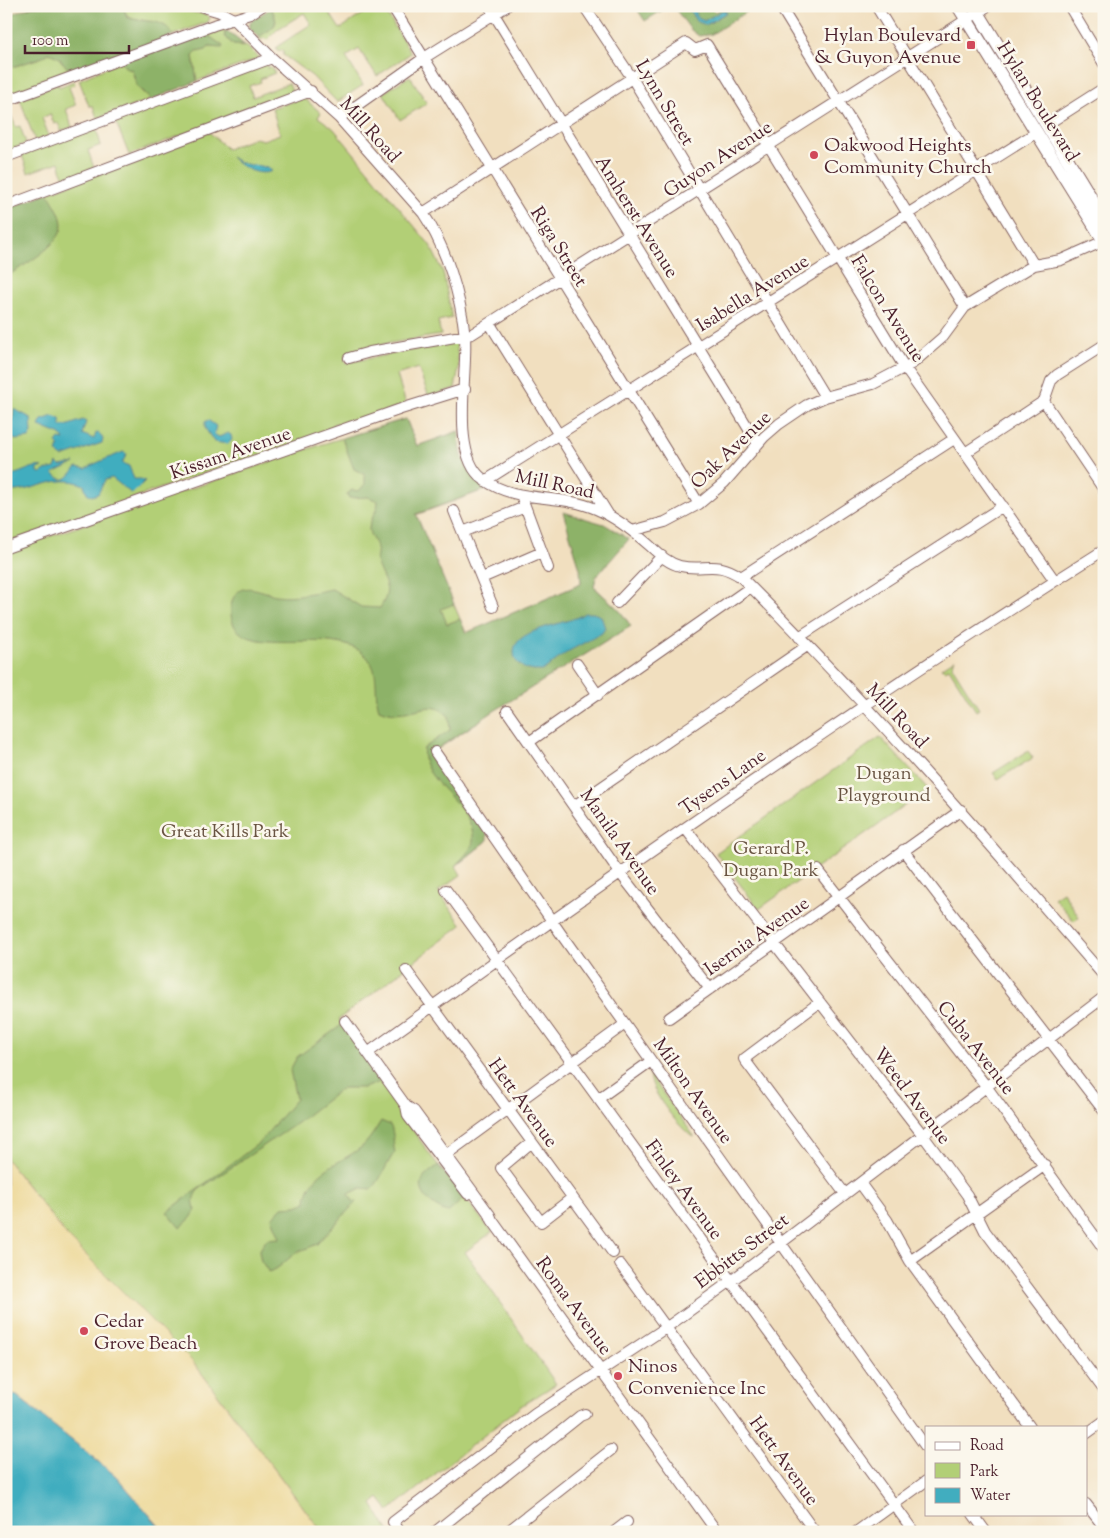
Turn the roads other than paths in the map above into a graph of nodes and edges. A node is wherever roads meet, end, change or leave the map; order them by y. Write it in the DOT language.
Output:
graph roads {
  1 [pos="200,6"];
  2 [pos="262,6"];
  3 [pos="392,6"];
  4 [pos="507,6"];
  5 [pos="584,6"];
  6 [pos="780,6"];
  7 [pos="876,6"];
  8 [pos="958,6"];
  9 [pos="1069,6"];
  10 [pos="980,8"];
  11 [pos="492,10"];
  12 [pos="235,20"];
  13 [pos="966,20"];
  14 [pos="907,57"];
  15 [pos="272,58"];
  16 [pos="424,58"];
  17 [pos="1104,64"];
  18 [pos="632,78"];
  19 [pos="1104,88"];
  20 [pos="311,91"];
  21 [pos="6,101"];
  22 [pos="838,102"];
  23 [pos="339,118"];
  24 [pos="561,124"];
  25 [pos="1041,129"];
  26 [pos="769,146"];
  27 [pos="6,157"];
  28 [pos="491,168"];
  29 [pos="976,169"];
  30 [pos="699,191"];
  31 [pos="6,206"];
  32 [pos="423,213"];
  33 [pos="907,214"];
  34 [pos="1104,219"];
  35 [pos="630,235"];
  36 [pos="1104,241"];
  37 [pos="838,259"];
  38 [pos="1034,266"];
  39 [pos="560,279"];
  40 [pos="767,303"];
  41 [pos="965,306"];
  42 [pos="490,324"];
  43 [pos="465,337"];
  44 [pos="1104,345"];
  45 [pos="698,347"];
  46 [pos="349,358"];
  47 [pos="905,368"];
  48 [pos="464,390"];
  49 [pos="630,391"];
  50 [pos="825,397"];
  51 [pos="1044,401"];
  52 [pos="559,435"];
  53 [pos="954,439"];
  54 [pos="758,444"];
  55 [pos="965,453"];
  56 [pos="485,481"];
  57 [pos="1104,490"];
  58 [pos="521,495"];
  59 [pos="699,504"];
  60 [pos="1003,506"];
  61 [pos="525,507"];
  62 [pos="454,511"];
  63 [pos="609,515"];
  64 [pos="632,531"];
  65 [pos="463,532"];
  66 [pos="6,548"];
  67 [pos="1104,550"];
  68 [pos="542,552"];
  69 [pos="662,556"];
  70 [pos="548,568"];
  71 [pos="741,577"];
  72 [pos="482,578"];
  73 [pos="1055,581"];
  74 [pos="751,587"];
  75 [pos="616,603"];
  76 [pos="493,606"];
  77 [pos="799,637"];
  78 [pos="807,646"];
  79 [pos="577,664"];
  80 [pos="598,695"];
  81 [pos="864,704"];
  82 [pos="507,711"];
  83 [pos="529,742"];
  84 [pos="435,752"];
  85 [pos="574,806"];
  86 [pos="961,810"];
  87 [pos="684,828"];
  88 [pos="903,850"];
  89 [pos="818,870"];
  90 [pos="620,873"];
  91 [pos="446,890"];
  92 [pos="839,897"];
  93 [pos="552,921"];
  94 [pos="776,943"];
  95 [pos="496,960"];
  96 [pos="406,970"];
  97 [pos="1104,976"];
  98 [pos="710,990"];
  99 [pos="1104,997"];
  100 [pos="820,1002"];
  101 [pos="432,1007"];
  102 [pos="669,1018"];
  103 [pos="345,1021"];
  104 [pos="625,1024"];
  105 [pos="1048,1038"];
  106 [pos="369,1052"];
  107 [pos="651,1060"];
  108 [pos="572,1064"];
  109 [pos="986,1086"];
  110 [pos="598,1099"];
  111 [pos="406,1106"];
  112 [pos="508,1110"];
  113 [pos="1104,1111"];
  114 [pos="922,1134"];
  115 [pos="532,1142"];
  116 [pos="447,1154"];
  117 [pos="1045,1165"];
  118 [pos="860,1183"];
  119 [pos="845,1194"];
  120 [pos="572,1198"];
  121 [pos="976,1214"];
  122 [pos="492,1220"];
  123 [pos="781,1243"];
  124 [pos="1104,1248"];
  125 [pos="613,1253"];
  126 [pos="910,1261"];
  127 [pos="620,1264"];
  128 [pos="731,1281"];
  129 [pos="667,1327"];
  130 [pos="600,1370"];
  131 [pos="1104,1390"];
  132 [pos="585,1414"];
  133 [pos="1104,1422"];
  134 [pos="1029,1426"];
  135 [pos="1088,1433"];
  136 [pos="925,1446"];
  137 [pos="611,1450"];
  138 [pos="925,1482"];
  139 [pos="894,1505"];
  140 [pos="1088,1507"];
  141 [pos="975,1516"];
  142 [pos="627,1522"];
  143 [pos="1104,1527"];
  144 [pos="400,1532"];
  145 [pos="435,1532"];
  146 [pos="507,1532"];
  147 [pos="614,1532"];
  148 [pos="717,1532"];
  149 [pos="815,1532"];
  150 [pos="856,1532"];
  151 [pos="914,1532"];
  152 [pos="986,1532"];
  1 -- 12 [label="street, Mill Road"];
  2 -- 12 [label="street"];
  3 -- 16 [label="street, Riga Street"];
  4 -- 11 [label="street"];
  5 -- 18 [label="street, Lynn Street"];
  6 -- 22 [label="street"];
  7 -- 14 [label="street"];
  8 -- 13 [label="main road, Hylan Boulevard"];
  9 -- 17 [label="street"];
  10 -- 13 [label="street, Guyon Avenue"];
  10 -- 25 [label="main road, Hylan Boulevard"];
  11 -- 16 [label="street"];
  11 -- 24 [label="street, Amherst Avenue"];
  12 -- 15 [label="street, Mill Road"];
  12 -- 21 [label="street"];
  13 -- 14 [label="street, Guyon Avenue"];
  13 -- 25 [label="main road, Hylan Boulevard"];
  14 -- 22 [label="street, Guyon Avenue"];
  14 -- 29 [label="street"];
  15 -- 20 [label="street, Mill Road"];
  15 -- 27 [label="street"];
  16 -- 23 [label="street"];
  16 -- 28 [label="street, Riga Street"];
  18 -- 24 [label="street"];
  18 -- 26 [label="street, Falcon Avenue"];
  18 -- 30 [label="street, Lynn Street"];
  19 -- 25 [label="street, Isabella Avenue"];
  20 -- 23 [label="street, Mill Road"];
  20 -- 31 [label="street"];
  22 -- 26 [label="street, Guyon Avenue"];
  22 -- 33 [label="street"];
  23 -- 32 [label="street, Mill Road"];
  24 -- 28 [label="street"];
  24 -- 35 [label="street, Amherst Avenue"];
  25 -- 29 [label="street, Isabella Avenue"];
  25 -- 34 [label="main road, Hylan Boulevard"];
  25 -- 36 [label="main road, Hylan Boulevard"];
  26 -- 30 [label="street, Guyon Avenue"];
  26 -- 37 [label="street, Falcon Avenue"];
  28 -- 32 [label="street"];
  28 -- 39 [label="street, Riga Street"];
  29 -- 33 [label="street, Isabella Avenue"];
  29 -- 38 [label="street"];
  30 -- 35 [label="street, Guyon Avenue"];
  30 -- 40 [label="street, Lynn Street"];
  32 -- 43 [label="street, Mill Road"];
  33 -- 37 [label="street, Isabella Avenue"];
  33 -- 41 [label="street"];
  35 -- 39 [label="street, Guyon Avenue"];
  35 -- 45 [label="street, Amherst Avenue"];
  36 -- 38 [label="street, Oak Avenue"];
  37 -- 40 [label="street, Isabella Avenue"];
  37 -- 47 [label="street, Falcon Avenue"];
  38 -- 41 [label="street, Oak Avenue"];
  39 -- 42 [label="street, Guyon Avenue"];
  39 -- 49 [label="street, Riga Street"];
  40 -- 45 [label="street, Isabella Avenue"];
  40 -- 50 [label="street, Lynn Street"];
  41 -- 47 [label="street, Oak Avenue"];
  42 -- 43 [label="street, Guyon Avenue"];
  42 -- 52 [label="street"];
  43 -- 46 [label="street, Guyon Avenue"];
  43 -- 48 [label="street, Mill Road"];
  44 -- 51 [label="street"];
  45 -- 49 [label="street, Isabella Avenue"];
  45 -- 54 [label="street, Amherst Avenue"];
  47 -- 50 [label="street, Oak Avenue"];
  47 -- 53 [label="street, Falcon Avenue"];
  48 -- 56 [label="street, Mill Road"];
  48 -- 66 [label="street, Kissam Avenue"];
  49 -- 52 [label="street, Isabella Avenue"];
  49 -- 59 [label="street, Riga Street"];
  50 -- 54 [label="street, Oak Avenue"];
  51 -- 55 [label="street"];
  51 -- 57 [label="street"];
  52 -- 56 [label="street, Isabella Avenue"];
  52 -- 63 [label="street"];
  53 -- 55 [label="street, Falcon Avenue"];
  53 -- 71 [label="street"];
  54 -- 59 [label="street, Oak Avenue"];
  55 -- 60 [label="street, Falcon Avenue"];
  56 -- 58 [label="street, Mill Road"];
  58 -- 61 [label="street"];
  58 -- 63 [label="street, Mill Road"];
  59 -- 64 [label="street, Oak Avenue"];
  60 -- 73 [label="street, Falcon Avenue"];
  60 -- 77 [label="street"];
  61 -- 65 [label="street"];
  61 -- 68 [label="street"];
  62 -- 65 [label="street"];
  63 -- 64 [label="street, Mill Road"];
  64 -- 69 [label="street, Mill Road"];
  65 -- 72 [label="street"];
  67 -- 73 [label="street, Tysens Lane"];
  68 -- 70 [label="street"];
  68 -- 72 [label="street"];
  69 -- 71 [label="street, Mill Road"];
  69 -- 75 [label="street"];
  71 -- 74 [label="street, Mill Road"];
  72 -- 76 [label="street"];
  73 -- 81 [label="street, Tysens Lane"];
  74 -- 77 [label="street, Mill Road"];
  74 -- 80 [label="street"];
  77 -- 78 [label="street, Mill Road"];
  78 -- 81 [label="street, Mill Road"];
  78 -- 85 [label="street"];
  79 -- 80 [label="street"];
  80 -- 83 [label="street"];
  81 -- 86 [label="street, Mill Road"];
  81 -- 87 [label="street, Tysens Lane"];
  82 -- 83 [label="street, Manila Avenue"];
  83 -- 85 [label="street, Manila Avenue"];
  84 -- 93 [label="street, Milton Avenue"];
  85 -- 90 [label="street, Manila Avenue"];
  86 -- 88 [label="street, Isernia Avenue"];
  86 -- 97 [label="street, Mill Road"];
  87 -- 90 [label="street, Tysens Lane"];
  87 -- 94 [label="street, Weed Avenue"];
  88 -- 92 [label="street, Isernia Avenue"];
  88 -- 105 [label="street"];
  89 -- 92 [label="street, Cuba Avenue"];
  90 -- 93 [label="street, Tysens Lane"];
  90 -- 98 [label="street, Manila Avenue"];
  91 -- 95 [label="street, Finley Avenue"];
  92 -- 94 [label="street, Isernia Avenue"];
  92 -- 109 [label="street, Cuba Avenue"];
  93 -- 95 [label="street, Tysens Lane"];
  93 -- 104 [label="street, Milton Avenue"];
  94 -- 98 [label="street, Isernia Avenue"];
  94 -- 100 [label="street, Weed Avenue"];
  95 -- 101 [label="street, Tysens Lane"];
  95 -- 108 [label="street, Finley Avenue"];
  96 -- 101 [label="street, Hett Avenue"];
  98 -- 102 [label="street, Isernia Avenue"];
  99 -- 105 [label="street, Ebbitts Street"];
  100 -- 114 [label="street, Weed Avenue"];
  100 -- 119 [label="street"];
  101 -- 106 [label="street, Tysens Lane"];
  101 -- 112 [label="street, Hett Avenue"];
  103 -- 106 [label="street, Roma Avenue"];
  104 -- 107 [label="street, Milton Avenue"];
  104 -- 108 [label="street"];
  105 -- 109 [label="street, Ebbitts Street"];
  105 -- 113 [label="street"];
  106 -- 111 [label="street, Roma Avenue"];
  107 -- 110 [label="street"];
  107 -- 123 [label="street, Milton Avenue"];
  108 -- 110 [label="street, Finley Avenue"];
  108 -- 112 [label="street"];
  109 -- 114 [label="street, Ebbitts Street"];
  109 -- 117 [label="street, Cuba Avenue"];
  110 -- 128 [label="street, Finley Avenue"];
  111 -- 116 [label="street, Roma Avenue"];
  111 -- 122 [label="street, Roma Avenue"];
  112 -- 115 [label="street, Hett Avenue"];
  112 -- 116 [label="street"];
  114 -- 118 [label="street, Ebbitts Street"];
  114 -- 121 [label="street, Weed Avenue"];
  115 -- 120 [label="street, Hett Avenue"];
  115 -- 120 [label="street"];
  116 -- 122 [label="street, Roma Avenue"];
  117 -- 121 [label="street"];
  117 -- 124 [label="street, Cuba Avenue"];
  118 -- 119 [label="street, Ebbitts Street"];
  118 -- 126 [label="street"];
  119 -- 123 [label="street, Ebbitts Street"];
  120 -- 125 [label="street, Hett Avenue"];
  121 -- 126 [label="street"];
  121 -- 131 [label="street, Weed Avenue"];
  122 -- 130 [label="street, Roma Avenue"];
  123 -- 128 [label="street, Ebbitts Street"];
  123 -- 136 [label="street, Milton Avenue"];
  126 -- 134 [label="street"];
  127 -- 129 [label="street, Hett Avenue"];
  128 -- 129 [label="street, Ebbitts Street"];
  128 -- 139 [label="street, Finley Avenue"];
  129 -- 130 [label="street, Ebbitts Street"];
  129 -- 149 [label="street, Hett Avenue"];
  130 -- 144 [label="street, Ebbitts Street"];
  130 -- 148 [label="street, Roma Avenue"];
  132 -- 145 [label="street"];
  133 -- 135 [label="street"];
  137 -- 146 [label="street"];
  138 -- 139 [label="street"];
  139 -- 150 [label="street"];
  139 -- 151 [label="street, Finley Avenue"];
  140 -- 143 [label="street"];
  141 -- 152 [label="street"];
  142 -- 147 [label="street"];
}
